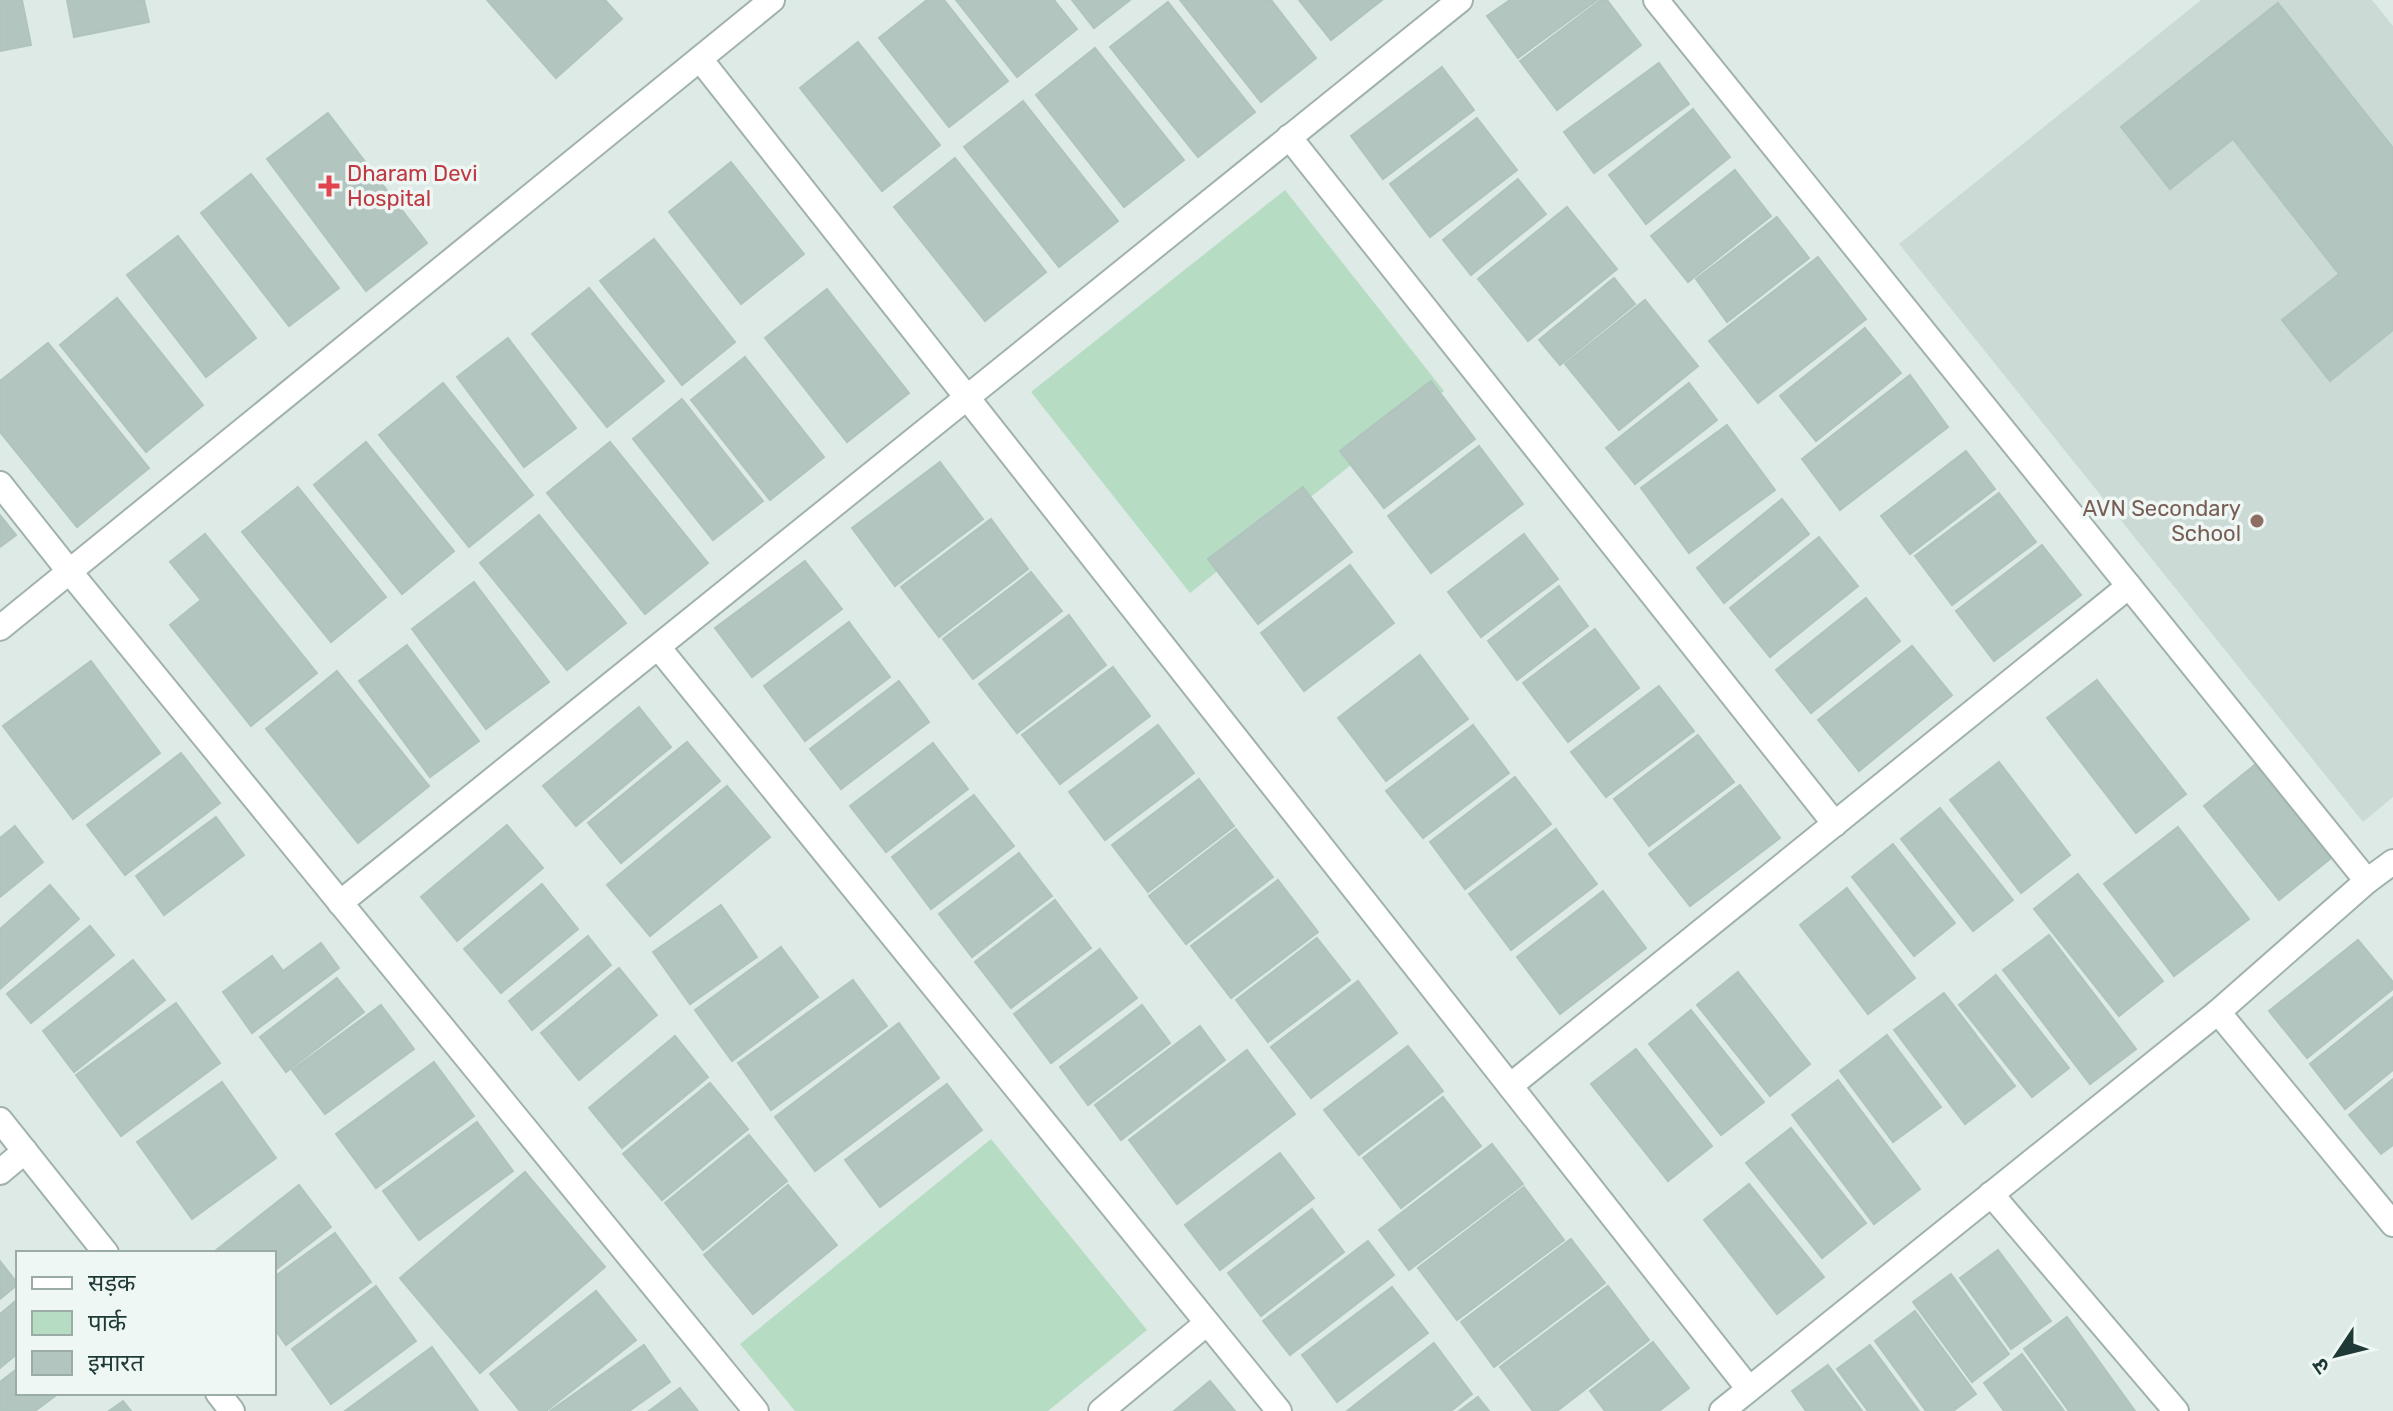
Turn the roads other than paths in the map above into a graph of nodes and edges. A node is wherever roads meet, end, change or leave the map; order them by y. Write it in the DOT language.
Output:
graph roads {
  1 [pos="772,0"];
  2 [pos="1460,0"];
  3 [pos="1656,0"];
  4 [pos="700,59"];
  5 [pos="1289,137"];
  6 [pos="967,398"];
  7 [pos="0,484"];
  8 [pos="69,571"];
  9 [pos="2129,586"];
  10 [pos="0,628"];
  11 [pos="658,647"];
  12 [pos="1835,824"];
  13 [pos="2393,862"];
  14 [pos="2367,881"];
  15 [pos="340,903"];
  16 [pos="2218,1012"];
  17 [pos="1510,1086"];
  18 [pos="0,1120"];
  19 [pos="25,1151"];
  20 [pos="0,1172"];
  21 [pos="1991,1194"];
  22 [pos="2393,1224"];
  23 [pos="104,1251"];
  24 [pos="1207,1323"];
  25 [pos="1749,1389"];
  26 [pos="220,1395"];
  27 [pos="232,1411"];
  28 [pos="756,1411"];
  29 [pos="1101,1411"];
  30 [pos="1279,1411"];
  31 [pos="1722,1411"];
  32 [pos="2176,1411"];
  1 -- 4 [label="street"];
  2 -- 5 [label="street"];
  3 -- 9 [label="street"];
  4 -- 6 [label="street"];
  4 -- 8 [label="street"];
  5 -- 6 [label="street"];
  5 -- 12 [label="street"];
  6 -- 11 [label="street"];
  6 -- 17 [label="street"];
  7 -- 8 [label="street"];
  8 -- 10 [label="street"];
  8 -- 15 [label="street"];
  9 -- 12 [label="street"];
  9 -- 14 [label="street"];
  11 -- 15 [label="street"];
  11 -- 24 [label="street"];
  12 -- 17 [label="street"];
  13 -- 14 [label="street"];
  14 -- 16 [label="street"];
  15 -- 28 [label="street"];
  16 -- 21 [label="street"];
  16 -- 22 [label="street"];
  17 -- 25 [label="street"];
  18 -- 19 [label="street"];
  19 -- 20 [label="street"];
  19 -- 23 [label="street"];
  21 -- 25 [label="street"];
  21 -- 32 [label="street"];
  24 -- 29 [label="street"];
  24 -- 30 [label="street"];
  25 -- 31 [label="street"];
  26 -- 27 [label="street"];
}
